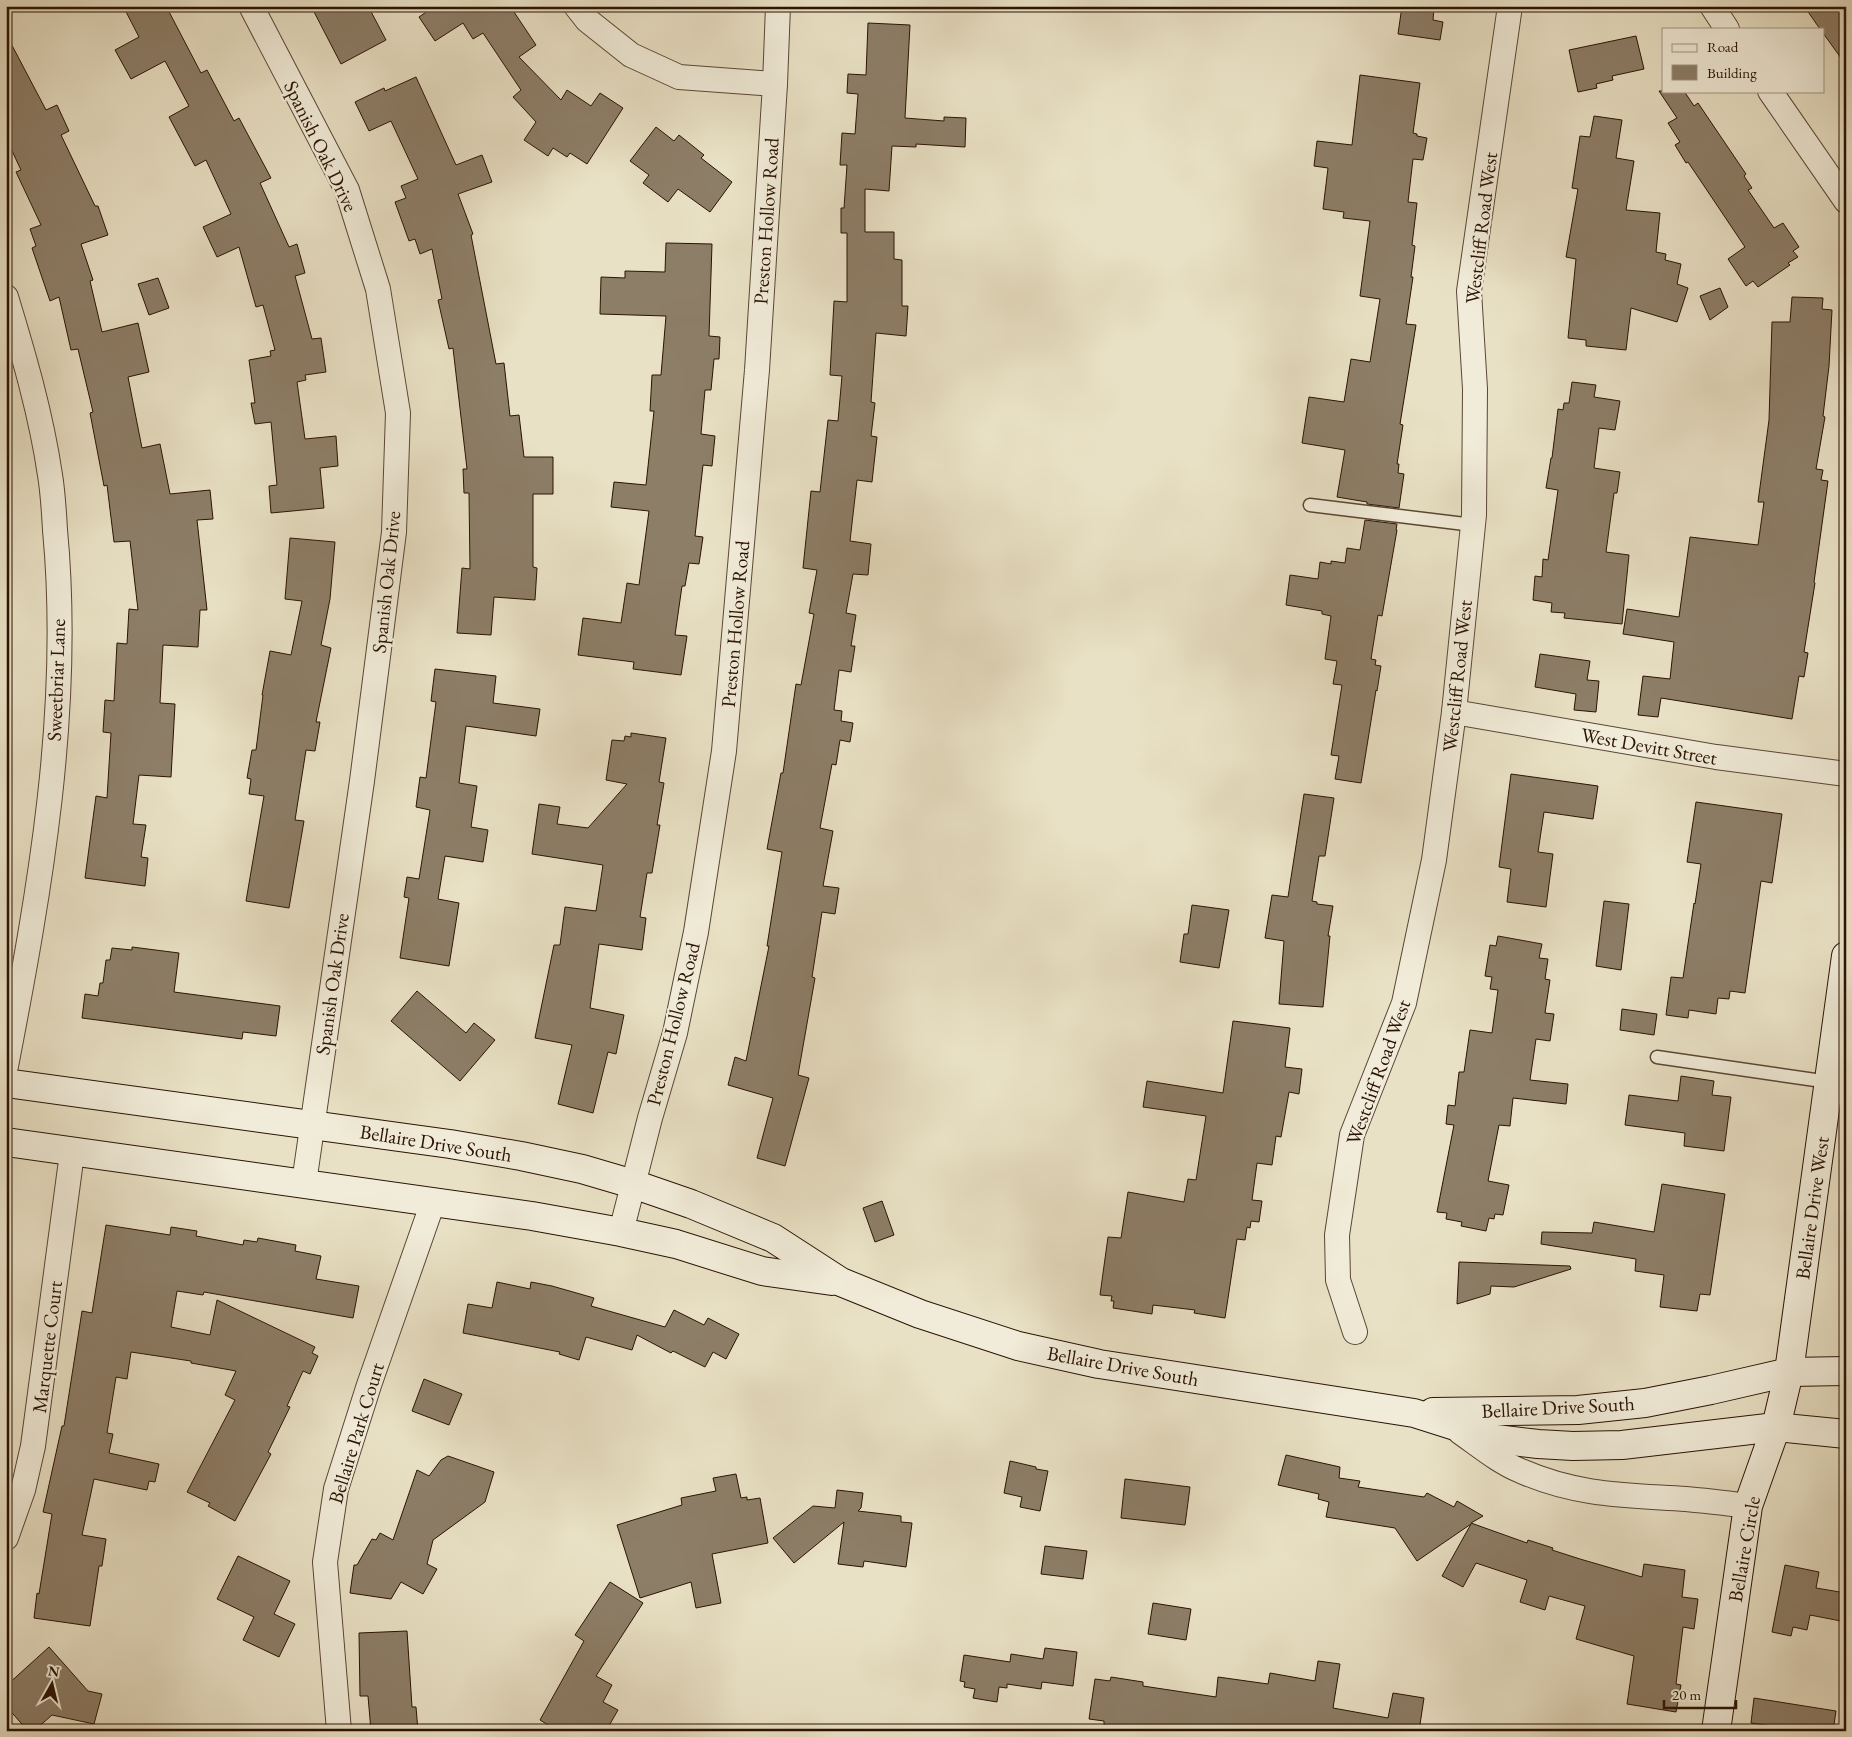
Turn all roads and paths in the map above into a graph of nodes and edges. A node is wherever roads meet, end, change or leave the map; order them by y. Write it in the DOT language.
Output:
graph roads {
  1 [pos="251,6"];
  2 [pos="576,6"];
  3 [pos="778,6"];
  4 [pos="1510,6"];
  5 [pos="1712,6"];
  6 [pos="1726,28"];
  7 [pos="775,84"];
  8 [pos="1771,92"];
  9 [pos="1846,201"];
  10 [pos="6,297"];
  11 [pos="1310,505"];
  12 [pos="1473,525"];
  13 [pos="1454,712"];
  14 [pos="1846,774"];
  15 [pos="1846,956"];
  16 [pos="1657,1057"];
  17 [pos="6,1066"];
  18 [pos="6,1082"];
  19 [pos="1829,1082"];
  20 [pos="312,1125"];
  21 [pos="6,1142"];
  22 [pos="72,1153"];
  23 [pos="304,1183"];
  24 [pos="1846,1183"];
  25 [pos="633,1184"];
  26 [pos="433,1202"];
  27 [pos="621,1232"];
  28 [pos="1846,1248"];
  29 [pos="841,1282"];
  30 [pos="1355,1332"];
  31 [pos="1846,1371"];
  32 [pos="1789,1372"];
  33 [pos="1414,1413"];
  34 [pos="1449,1424"];
  35 [pos="1776,1427"];
  36 [pos="1846,1434"];
  37 [pos="1748,1506"];
  38 [pos="6,1538"];
  39 [pos="339,1731"];
  40 [pos="1716,1731"];
  1 -- 20 [label="street, Spanish Oak Drive"];
  2 -- 7 [label="street"];
  3 -- 7 [label="street, Preston Hollow Road"];
  4 -- 12 [label="street, Westcliff Road West"];
  5 -- 6 [label="street"];
  7 -- 25 [label="street, Preston Hollow Road"];
  8 -- 9 [label="street"];
  10 -- 17 [label="street, Sweetbriar Lane"];
  11 -- 12 [label="lane"];
  12 -- 13 [label="street, Westcliff Road West"];
  13 -- 14 [label="street, West Devitt Street"];
  13 -- 30 [label="street, Westcliff Road West"];
  15 -- 19 [label="main road, Bellaire Drive West"];
  16 -- 19 [label="lane"];
  18 -- 20 [label="main road, Bellaire Drive South"];
  19 -- 32 [label="main road, Bellaire Drive West"];
  20 -- 23 [label="street, Spanish Oak Drive"];
  20 -- 25 [label="main road, Bellaire Drive South"];
  21 -- 22 [label="main road, Bellaire Drive South"];
  22 -- 23 [label="main road, Bellaire Drive South"];
  22 -- 38 [label="street, Marquette Court"];
  23 -- 26 [label="main road, Bellaire Drive South"];
  24 -- 28 [label="path"];
  25 -- 27 [label="street, Preston Hollow Road"];
  25 -- 29 [label="main road, Bellaire Drive South"];
  26 -- 27 [label="main road, Bellaire Drive South"];
  26 -- 39 [label="street, Bellaire Park Court"];
  27 -- 29 [label="main road, Bellaire Drive South"];
  29 -- 33 [label="main road, Bellaire Drive South"];
  31 -- 32 [label="main road, Bellaire Drive South"];
  32 -- 33 [label="main road, Bellaire Drive South"];
  32 -- 35 [label="main road, Bellaire Circle"];
  33 -- 34 [label="main road, Bellaire Drive South"];
  34 -- 35 [label="main road, Bellaire Drive South"];
  34 -- 37 [label="street, Bellaire Drive South"];
  35 -- 36 [label="main road, Bellaire Drive South"];
  35 -- 37 [label="main road, Bellaire Circle"];
  37 -- 40 [label="main road, Bellaire Circle"];
}
